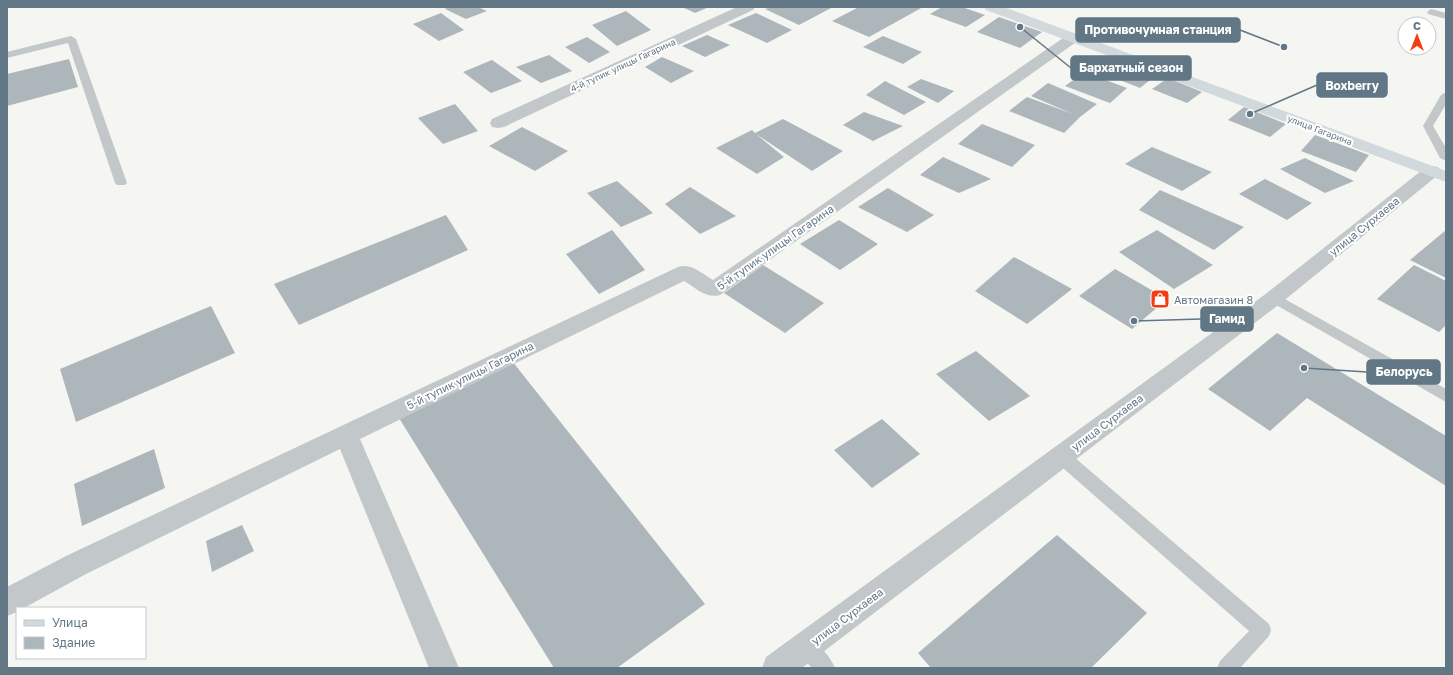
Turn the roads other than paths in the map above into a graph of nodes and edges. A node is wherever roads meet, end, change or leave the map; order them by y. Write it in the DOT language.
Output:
graph roads {
  1 [pos="748,7"];
  2 [pos="991,7"];
  3 [pos="1032,7"];
  4 [pos="1431,12"];
  5 [pos="1446,16"];
  6 [pos="1076,27"];
  7 [pos="7,54"];
  8 [pos="1259,92"];
  9 [pos="1446,95"];
  10 [pos="498,123"];
  11 [pos="1443,166"];
  12 [pos="121,183"];
  13 [pos="1274,298"];
  14 [pos="1446,396"];
  15 [pos="346,435"];
  16 [pos="1061,456"];
  17 [pos="7,602"];
  18 [pos="806,647"];
  19 [pos="444,668"];
  20 [pos="777,668"];
  21 [pos="825,668"];
  22 [pos="1227,668"];
  1 -- 10 [label="street, 4-й тупик улицы Гагарина"];
  2 -- 6 [label="main road, улица Гагарина"];
  3 -- 6 [label="main road, улица Гагарина"];
  4 -- 5 [label="lane"];
  6 -- 11 [label="main road, улица Гагарина"];
  6 -- 15 [label="street, 5-й тупик улицы Гагарина"];
  7 -- 12 [label="lane"];
  8 -- 11 [label="main road, улица Гагарина"];
  9 -- 11 [label="lane"];
  11 -- 13 [label="street, улица Сурхаева"];
  13 -- 14 [label="lane"];
  13 -- 16 [label="street, улица Сурхаева"];
  15 -- 17 [label="street"];
  15 -- 19 [label="street"];
  16 -- 18 [label="street, улица Сурхаева"];
  16 -- 22 [label="lane"];
  18 -- 20 [label="street, улица Сурхаева"];
  18 -- 21 [label="lane"];
}
